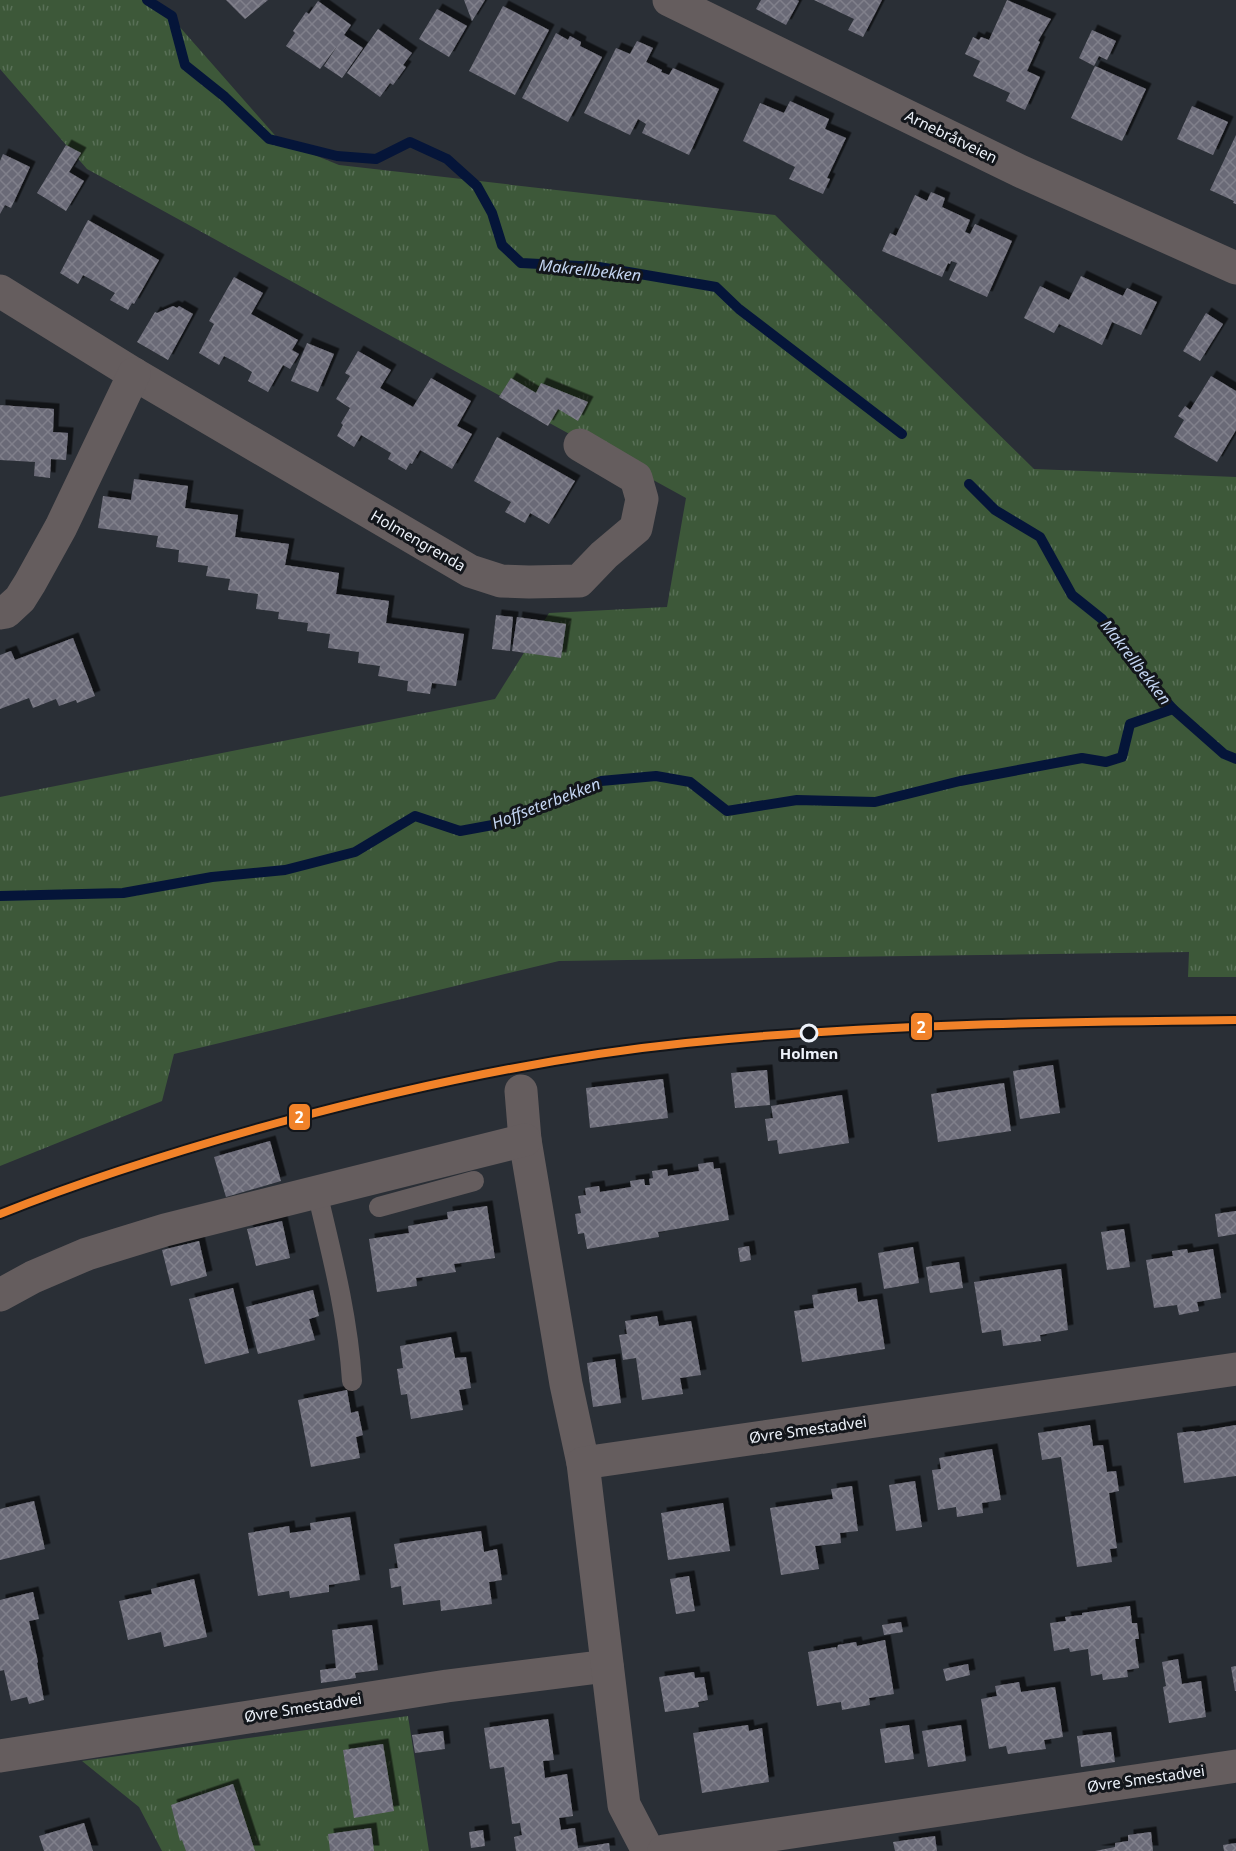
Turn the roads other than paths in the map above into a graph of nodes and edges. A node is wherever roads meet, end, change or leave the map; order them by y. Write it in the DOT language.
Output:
graph roads {
  1 [pos="669,0"];
  2 [pos="1236,268"];
  3 [pos="0,291"];
  4 [pos="134,374"];
  5 [pos="580,445"];
  6 [pos="0,613"];
  7 [pos="521,1091"];
  8 [pos="525,1140"];
  9 [pos="427,1179"];
  10 [pos="474,1181"];
  11 [pos="317,1192"];
  12 [pos="379,1207"];
  13 [pos="0,1295"];
  14 [pos="1236,1369"];
  15 [pos="352,1381"];
  16 [pos="583,1463"];
  17 [pos="607,1666"];
  18 [pos="0,1756"];
  19 [pos="1236,1766"];
  20 [pos="648,1851"];
  21 [pos="664,1851"];
  1 -- 2 [label="street, Arnebråtveien"];
  3 -- 4 [label="street, Holmengrenda"];
  4 -- 5 [label="street, Holmengrenda"];
  4 -- 6 [label="street"];
  7 -- 8 [label="street"];
  8 -- 9 [label="street"];
  8 -- 16 [label="street"];
  9 -- 10 [label="lane"];
  9 -- 11 [label="street"];
  9 -- 12 [label="lane"];
  11 -- 13 [label="street"];
  11 -- 15 [label="lane"];
  14 -- 16 [label="street, Øvre Smestadvei"];
  16 -- 17 [label="street"];
  17 -- 18 [label="street, Øvre Smestadvei"];
  17 -- 20 [label="street"];
  19 -- 21 [label="street, Øvre Smestadvei"];
}
